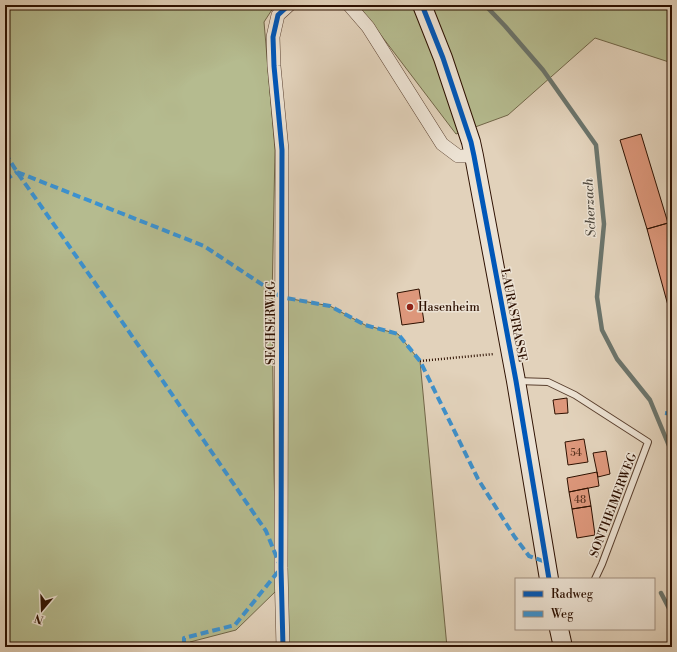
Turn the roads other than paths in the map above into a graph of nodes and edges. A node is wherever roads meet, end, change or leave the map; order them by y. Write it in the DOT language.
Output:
graph roads {
  1 [pos="289,5"];
  2 [pos="349,5"];
  3 [pos="422,5"];
  4 [pos="474,156"];
  5 [pos="516,381"];
  6 [pos="549,578"];
  7 [pos="595,578"];
  8 [pos="559,630"];
  9 [pos="283,647"];
  10 [pos="563,647"];
  1 -- 9 [label="street, SECHSERWEG"];
  2 -- 4 [label="street"];
  3 -- 4 [label="street, LAURASTRASSE"];
  4 -- 5 [label="street, LAURASTRASSE"];
  5 -- 6 [label="street, LAURASTRASSE"];
  5 -- 7 [label="lane, SONTHEIMERWEG"];
  8 -- 10 [label="street"];
}
